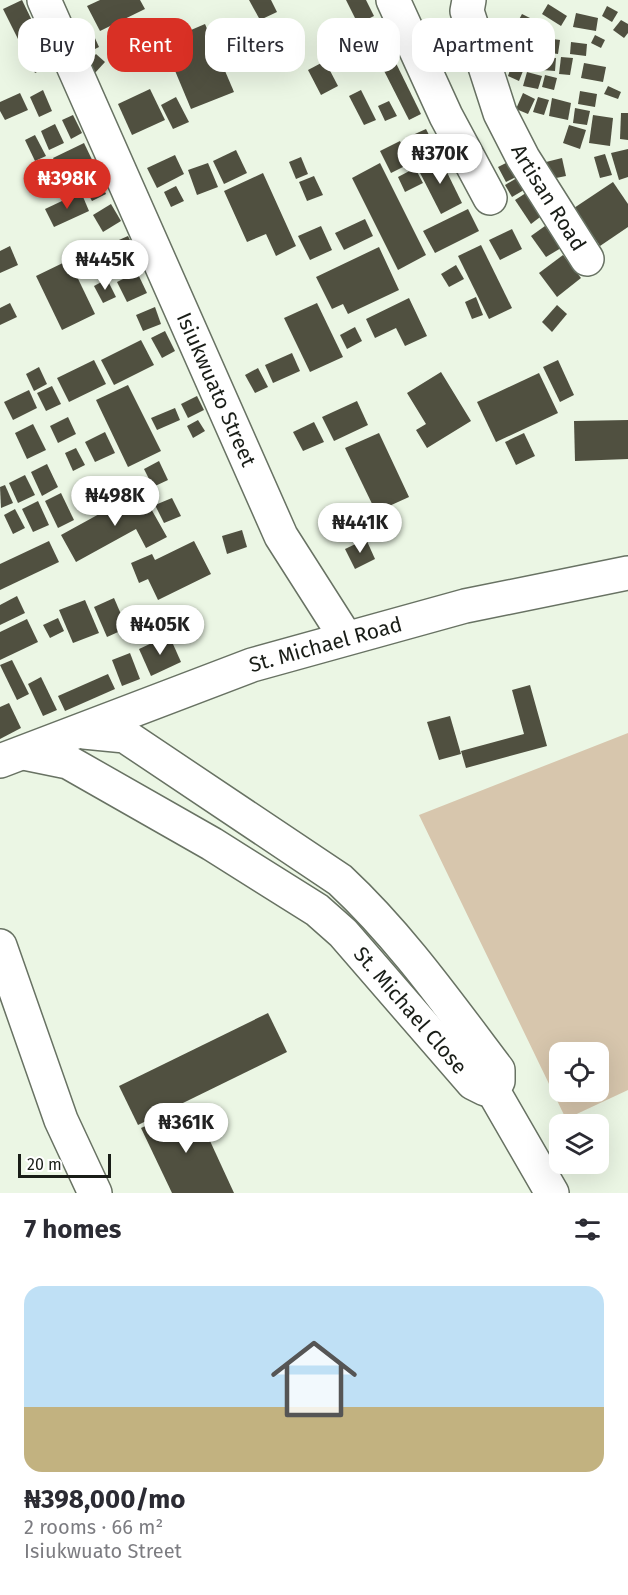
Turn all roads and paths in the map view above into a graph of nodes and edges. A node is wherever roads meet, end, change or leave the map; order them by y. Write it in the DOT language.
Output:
graph roads {
  1 [pos="44,0"];
  2 [pos="393,0"];
  3 [pos="469,0"];
  4 [pos="518,149"];
  5 [pos="587,259"];
  6 [pos="628,573"];
  7 [pos="346,638"];
  8 [pos="79,731"];
  9 [pos="12,757"];
  10 [pos="0,946"];
  11 [pos="492,1089"];
  12 [pos="94,1193"];
  13 [pos="552,1193"];
  1 -- 7 [label="street, Isiukwuato Street"];
  2 -- 4 [label="street"];
  3 -- 4 [label="street, Artisan Road"];
  4 -- 5 [label="street, Artisan Road"];
  6 -- 7 [label="street, St. Michael Road"];
  7 -- 8 [label="street, St. Michael Road"];
  8 -- 9 [label="street, St. Michael Road"];
  8 -- 11 [label="street, St. Michael Close"];
  9 -- 11 [label="street, St. Michael Close"];
  10 -- 12 [label="street"];
  11 -- 13 [label="street"];
}
